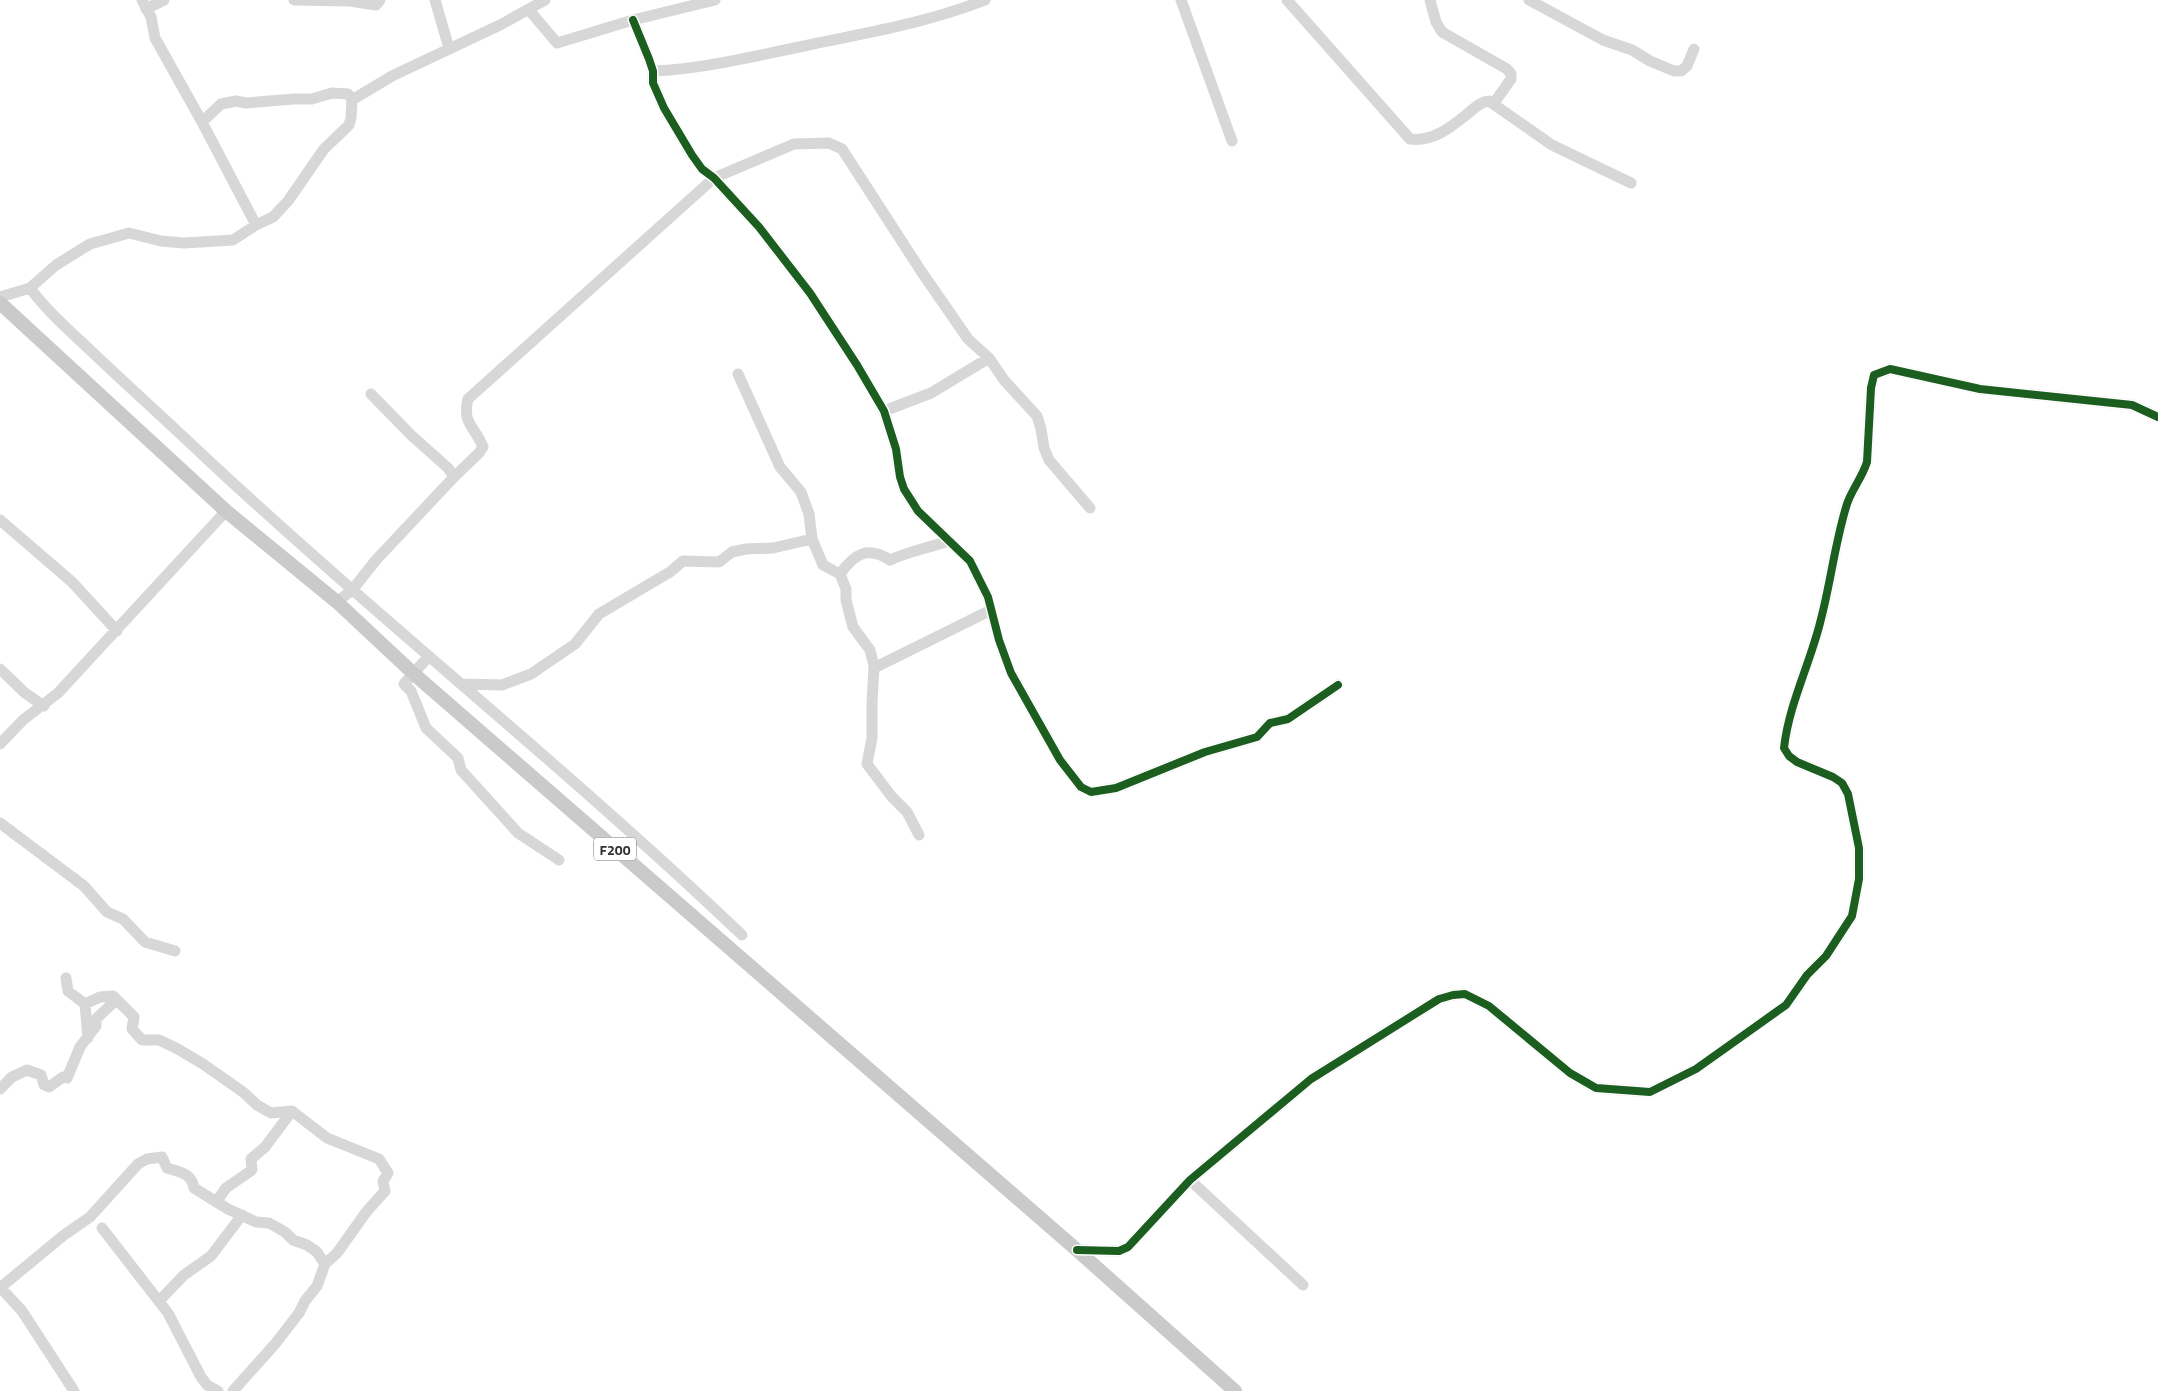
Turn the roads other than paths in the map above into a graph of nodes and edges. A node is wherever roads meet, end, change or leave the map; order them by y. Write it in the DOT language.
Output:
graph roads {
  1 [pos="164,0"];
  2 [pos="294,0"];
  3 [pos="380,0"];
  4 [pos="435,0"];
  5 [pos="544,0"];
  6 [pos="715,0"];
  7 [pos="986,0"];
  8 [pos="1181,0"];
  9 [pos="1287,0"];
  10 [pos="1430,0"];
  11 [pos="1529,0"];
  12 [pos="144,5"];
  13 [pos="529,10"];
  14 [pos="633,20"];
  15 [pos="449,48"];
  16 [pos="1694,49"];
  17 [pos="653,71"];
  18 [pos="352,100"];
  19 [pos="1494,103"];
  20 [pos="202,122"];
  21 [pos="1232,141"];
  22 [pos="714,178"];
  23 [pos="1632,183"];
  24 [pos="256,225"];
  25 [pos="30,288"];
  26 [pos="0,297"];
  27 [pos="0,303"];
  28 [pos="989,358"];
  29 [pos="738,374"];
  30 [pos="370,394"];
  31 [pos="884,411"];
  32 [pos="2158,417"];
  33 [pos="454,477"];
  34 [pos="1090,508"];
  35 [pos="226,511"];
  36 [pos="0,520"];
  37 [pos="812,539"];
  38 [pos="948,541"];
  39 [pos="840,574"];
  40 [pos="353,589"];
  41 [pos="337,602"];
  42 [pos="991,610"];
  43 [pos="117,631"];
  44 [pos="429,656"];
  45 [pos="874,668"];
  46 [pos="0,670"];
  47 [pos="414,674"];
  48 [pos="463,684"];
  49 [pos="1338,684"];
  50 [pos="44,706"];
  51 [pos="0,744"];
  52 [pos="0,823"];
  53 [pos="919,835"];
  54 [pos="559,860"];
  55 [pos="742,935"];
  56 [pos="175,951"];
  57 [pos="66,978"];
  58 [pos="116,1000"];
  59 [pos="85,1004"];
  60 [pos="88,1038"];
  61 [pos="0,1090"];
  62 [pos="292,1111"];
  63 [pos="1190,1180"];
  64 [pos="216,1202"];
  65 [pos="242,1215"];
  66 [pos="102,1228"];
  67 [pos="1077,1250"];
  68 [pos="325,1264"];
  69 [pos="1303,1285"];
  70 [pos="0,1287"];
  71 [pos="159,1301"];
  72 [pos="74,1391"];
  73 [pos="218,1391"];
  74 [pos="233,1391"];
  75 [pos="1235,1391"];
  1 -- 12 [label="street"];
  2 -- 3 [label="street"];
  4 -- 15 [label="street"];
  5 -- 13 [label="street"];
  6 -- 14 [label="street"];
  7 -- 17 [label="street"];
  8 -- 21 [label="street"];
  9 -- 19 [label="street"];
  10 -- 19 [label="street"];
  11 -- 16 [label="street"];
  12 -- 20 [label="street"];
  13 -- 14 [label="street"];
  13 -- 15 [label="street"];
  14 -- 17 [label="street"];
  15 -- 18 [label="street"];
  17 -- 22 [label="street"];
  18 -- 20 [label="street"];
  18 -- 24 [label="street"];
  19 -- 23 [label="street"];
  20 -- 24 [label="street"];
  22 -- 28 [label="street"];
  22 -- 31 [label="street"];
  22 -- 33 [label="street"];
  24 -- 25 [label="street"];
  25 -- 26 [label="street"];
  25 -- 40 [label="street"];
  27 -- 35 [label="main road, F200"];
  28 -- 31 [label="street"];
  28 -- 34 [label="street"];
  29 -- 37 [label="street"];
  30 -- 33 [label="street"];
  31 -- 38 [label="street"];
  32 -- 63 [label="street"];
  33 -- 40 [label="street"];
  35 -- 41 [label="main road, F200"];
  35 -- 43 [label="street"];
  36 -- 43 [label="street"];
  37 -- 39 [label="street"];
  37 -- 48 [label="street"];
  38 -- 39 [label="street"];
  38 -- 42 [label="street"];
  39 -- 45 [label="street"];
  40 -- 41 [label="street"];
  40 -- 44 [label="street"];
  41 -- 47 [label="main road, F200"];
  42 -- 45 [label="street"];
  42 -- 49 [label="street"];
  43 -- 50 [label="street"];
  44 -- 47 [label="street"];
  44 -- 48 [label="street"];
  45 -- 53 [label="street"];
  46 -- 50 [label="street"];
  47 -- 54 [label="street"];
  47 -- 67 [label="main road, F200"];
  48 -- 55 [label="street"];
  50 -- 51 [label="street"];
  52 -- 56 [label="street"];
  57 -- 59 [label="street"];
  58 -- 59 [label="street"];
  58 -- 60 [label="street"];
  58 -- 62 [label="street"];
  59 -- 60 [label="street"];
  60 -- 61 [label="street"];
  62 -- 64 [label="street"];
  62 -- 68 [label="street"];
  63 -- 67 [label="street"];
  63 -- 69 [label="street"];
  64 -- 65 [label="street"];
  64 -- 70 [label="street"];
  65 -- 68 [label="street"];
  65 -- 71 [label="street"];
  66 -- 71 [label="street"];
  67 -- 75 [label="main road, F200"];
  68 -- 74 [label="street"];
  70 -- 72 [label="street"];
  71 -- 73 [label="street"];
}
